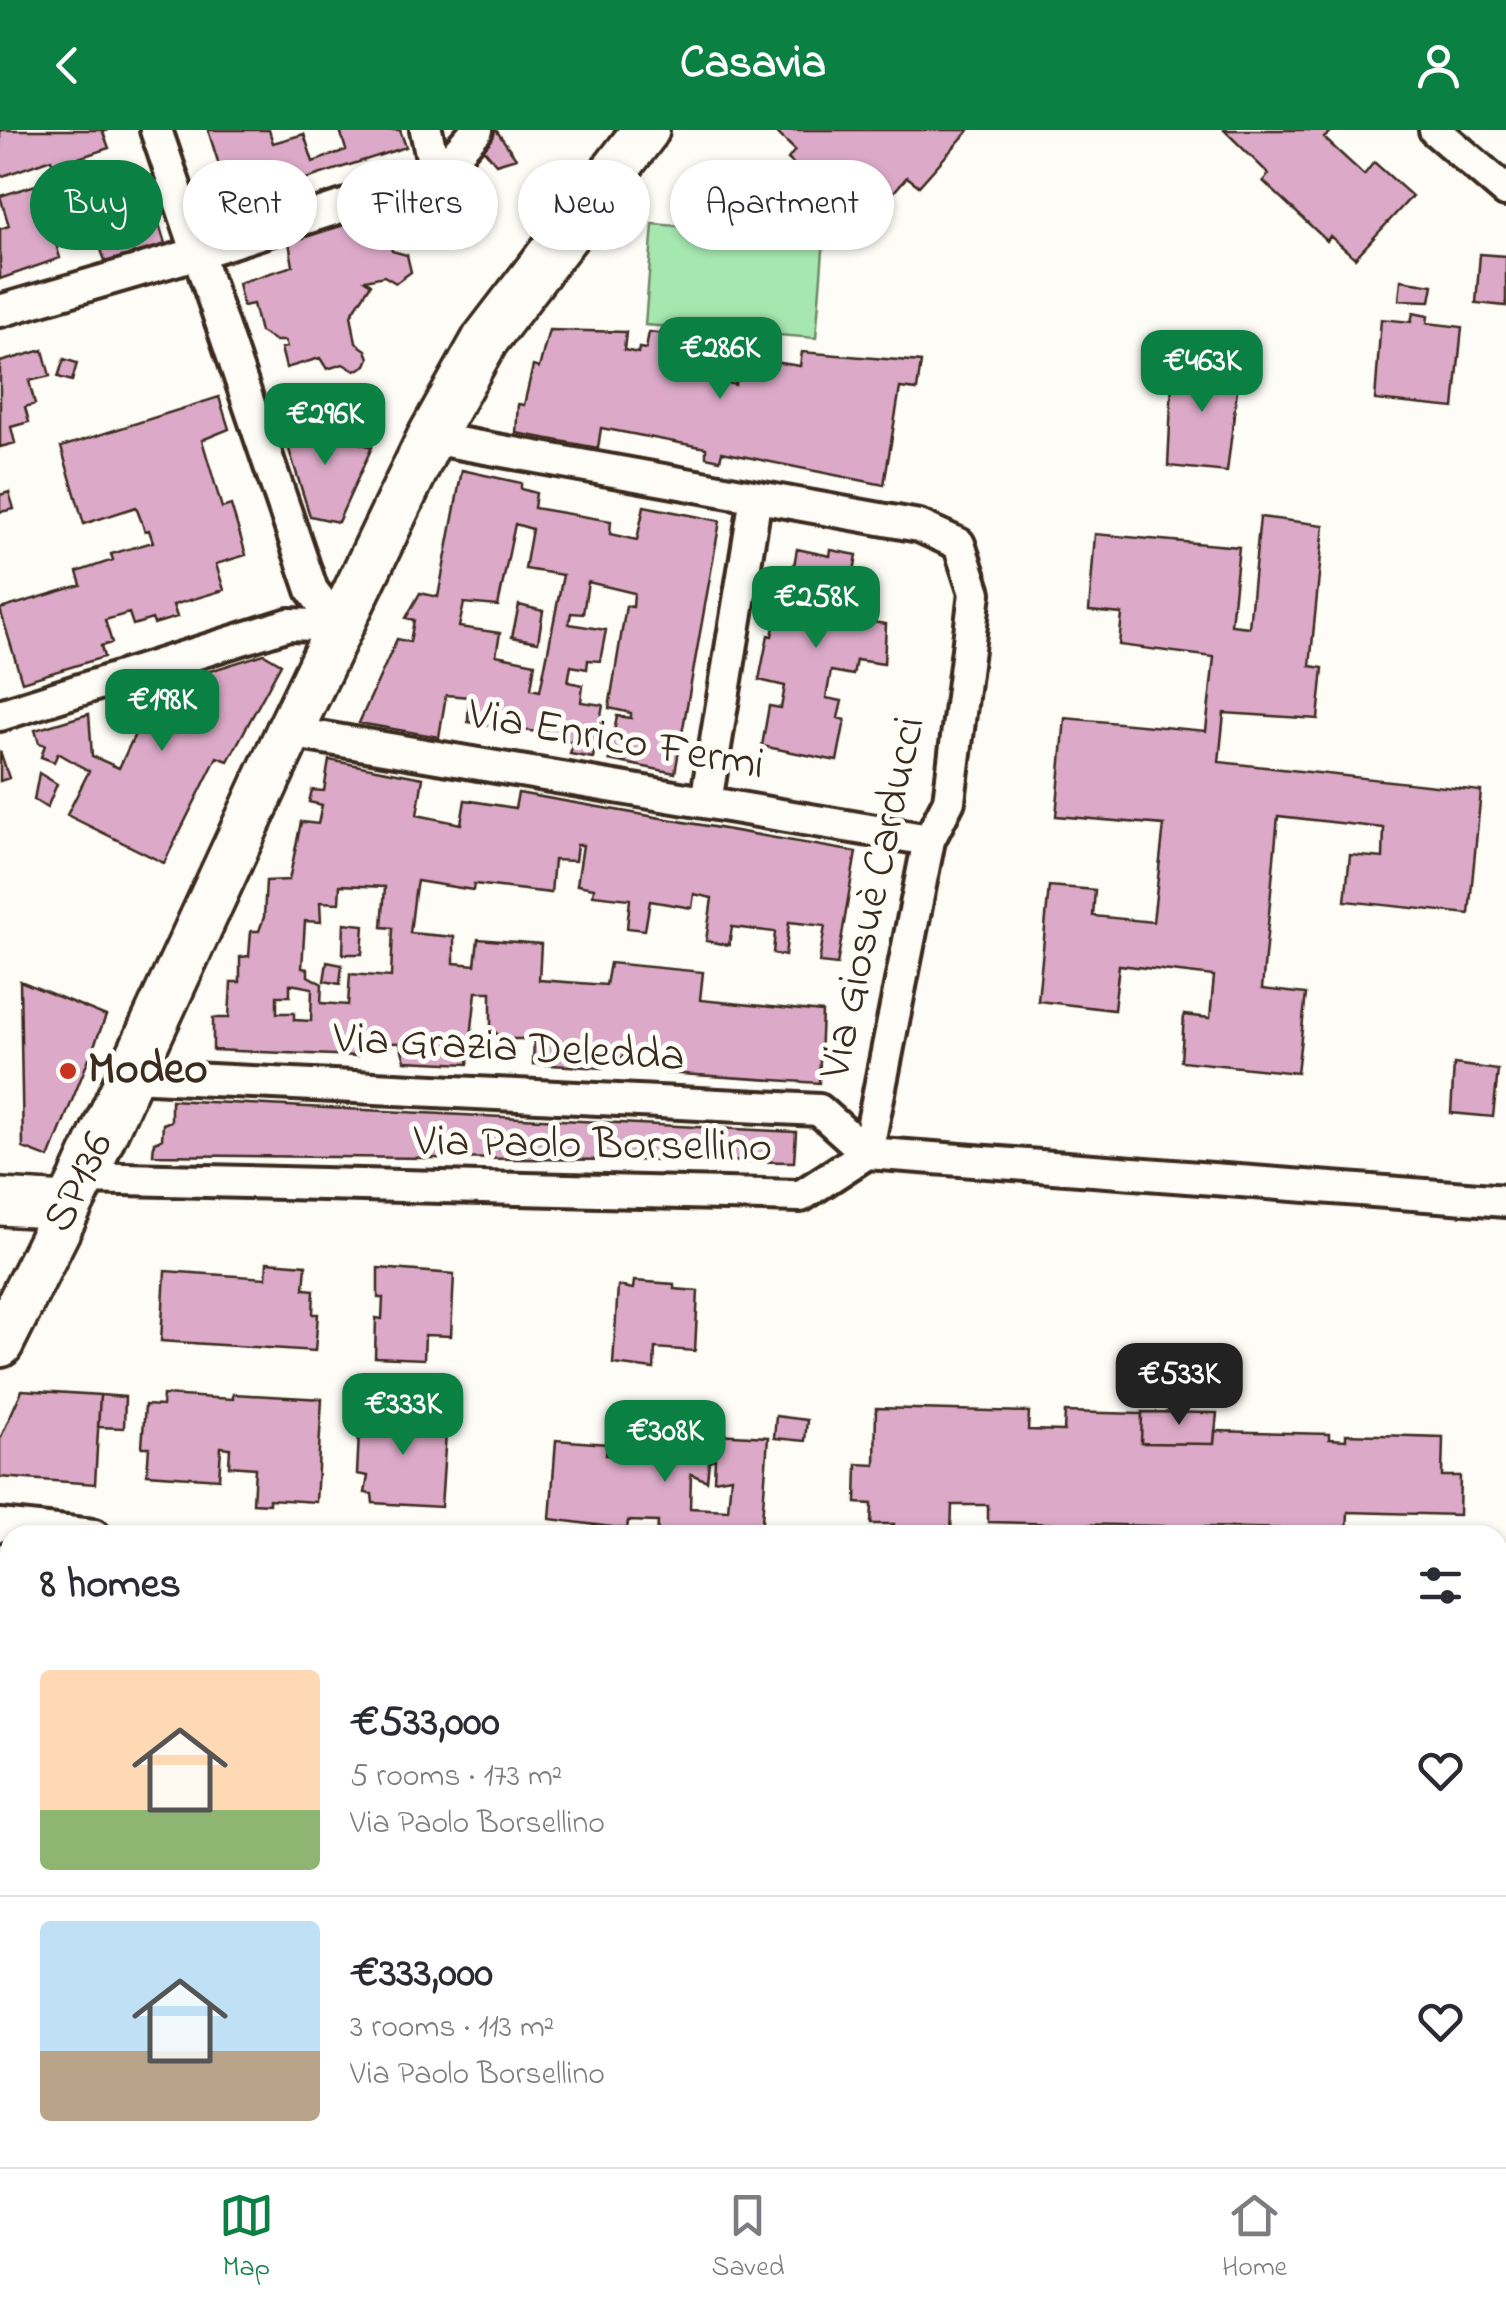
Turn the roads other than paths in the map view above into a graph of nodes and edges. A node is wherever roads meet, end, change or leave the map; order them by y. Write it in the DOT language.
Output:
graph roads {
  1 [pos="156,130"];
  2 [pos="426,130"];
  3 [pos="477,130"];
  4 [pos="646,130"];
  5 [pos="1435,130"];
  6 [pos="433,160"];
  7 [pos="450,160"];
  8 [pos="1506,191"];
  9 [pos="337,208"];
  10 [pos="195,254"];
  11 [pos="0,311"];
  12 [pos="430,438"];
  13 [pos="756,496"];
  14 [pos="340,626"];
  15 [pos="0,715"];
  16 [pos="289,732"];
  17 [pos="706,802"];
  18 [pos="929,840"];
  19 [pos="131,1076"];
  20 [pos="866,1153"];
  21 [pos="1506,1201"];
  22 [pos="0,1202"];
  23 [pos="68,1206"];
  24 [pos="0,1229"];
  25 [pos="0,1344"];
  1 -- 10 [label="street"];
  2 -- 6 [label="street"];
  3 -- 7 [label="street"];
  4 -- 12 [label="street, SP136"];
  5 -- 8 [label="street"];
  9 -- 10 [label="street"];
  10 -- 11 [label="street"];
  10 -- 14 [label="street"];
  12 -- 13 [label="street, Via Giosuè Carducci"];
  12 -- 14 [label="street, SP136"];
  13 -- 17 [label="street"];
  13 -- 18 [label="street, Via Giosuè Carducci"];
  14 -- 15 [label="street"];
  14 -- 16 [label="street, SP136"];
  16 -- 17 [label="street, Via Enrico Fermi"];
  16 -- 19 [label="street, SP136"];
  17 -- 18 [label="street, Via Enrico Fermi"];
  18 -- 20 [label="street, Via Giosuè Carducci"];
  19 -- 20 [label="street, Via Grazia Deledda"];
  19 -- 23 [label="street, SP136"];
  20 -- 21 [label="street"];
  20 -- 23 [label="street, Via Paolo Borsellino"];
  22 -- 23 [label="street"];
  23 -- 24 [label="street"];
  23 -- 25 [label="street, SP136"];
}
